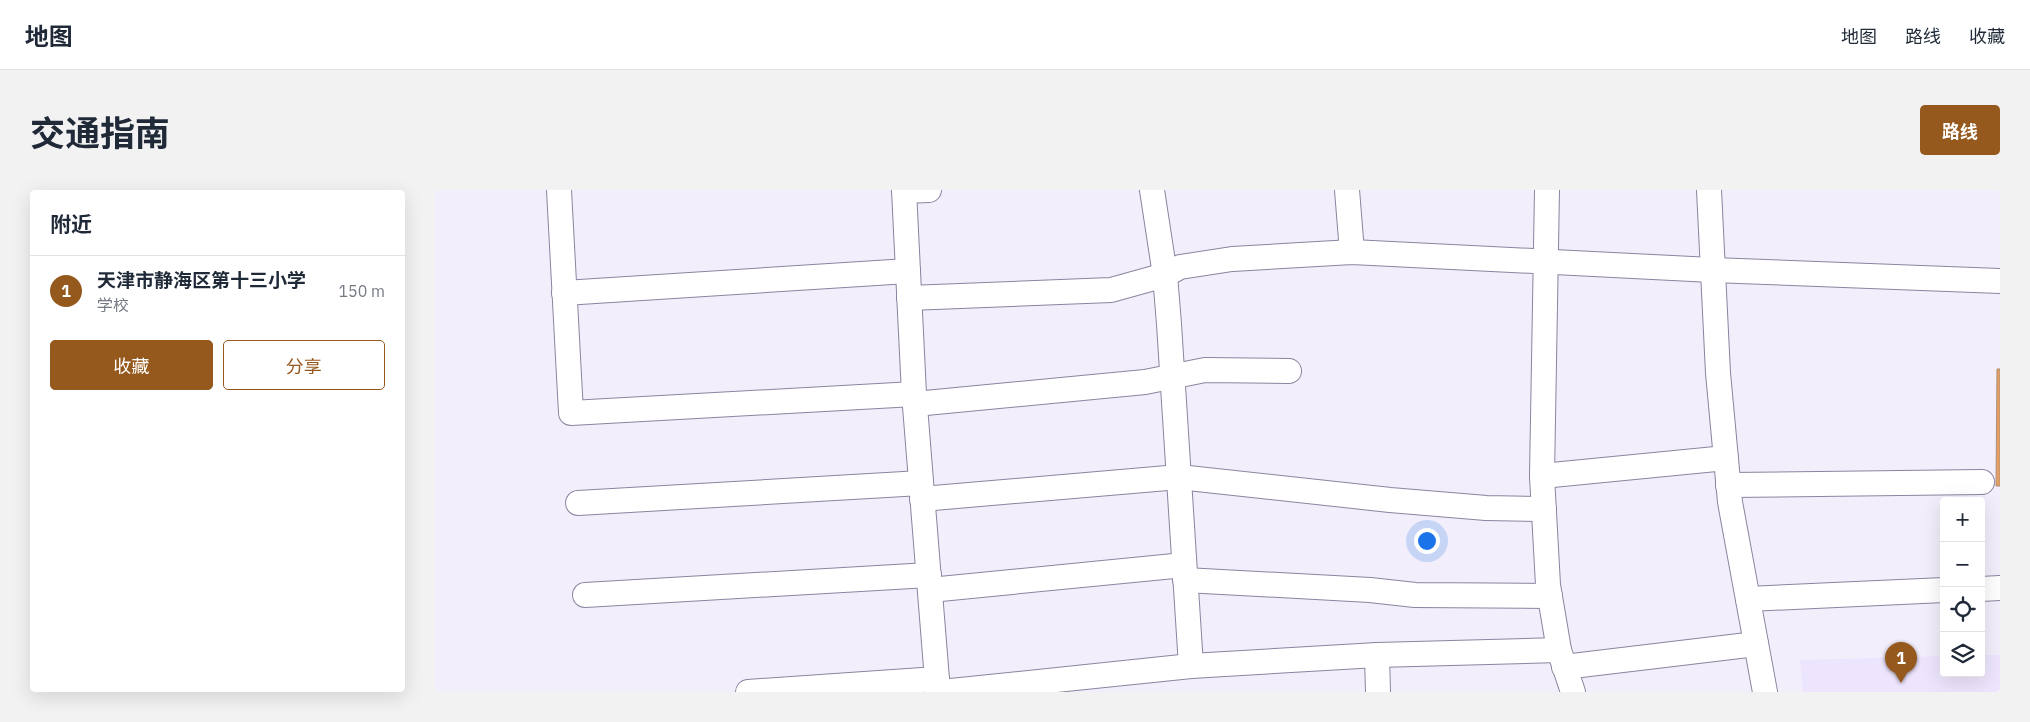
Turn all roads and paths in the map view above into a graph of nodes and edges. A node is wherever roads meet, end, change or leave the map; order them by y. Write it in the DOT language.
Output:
graph roads {
  1 [pos="559,190"];
  2 [pos="929,190"];
  3 [pos="1153,190"];
  4 [pos="1347,190"];
  5 [pos="1547,190"];
  6 [pos="1709,190"];
  7 [pos="904,191"];
  8 [pos="1352,252"];
  9 [pos="1545,262"];
  10 [pos="1713,270"];
  11 [pos="908,271"];
  12 [pos="1165,275"];
  13 [pos="2000,281"];
  14 [pos="564,293"];
  15 [pos="909,298"];
  16 [pos="1289,371"];
  17 [pos="1173,377"];
  18 [pos="914,399"];
  19 [pos="1726,458"];
  20 [pos="1542,476"];
  21 [pos="1179,477"];
  22 [pos="1983,482"];
  23 [pos="1728,485"];
  24 [pos="922,491"];
  25 [pos="578,504"];
  26 [pos="1544,509"];
  27 [pos="1185,572"];
  28 [pos="929,582"];
  29 [pos="2000,588"];
  30 [pos="1985,589"];
  31 [pos="1940,590"];
  32 [pos="585,595"];
  33 [pos="1550,596"];
  34 [pos="1748,599"];
  35 [pos="1756,644"];
  36 [pos="1377,655"];
  37 [pos="1562,658"];
  38 [pos="1191,666"];
  39 [pos="939,688"];
  40 [pos="748,692"];
  41 [pos="1378,692"];
  42 [pos="1573,692"];
  43 [pos="1765,692"];
  1 -- 14 [label="street"];
  2 -- 7 [label="street"];
  3 -- 12 [label="street"];
  4 -- 8 [label="street"];
  5 -- 9 [label="street"];
  6 -- 10 [label="street"];
  7 -- 11 [label="street"];
  8 -- 9 [label="street"];
  8 -- 12 [label="street"];
  9 -- 10 [label="street"];
  9 -- 20 [label="street"];
  10 -- 13 [label="street"];
  10 -- 19 [label="street"];
  11 -- 14 [label="street"];
  11 -- 15 [label="street"];
  12 -- 15 [label="street"];
  12 -- 17 [label="street"];
  14 -- 18 [label="street"];
  15 -- 18 [label="street"];
  16 -- 17 [label="street"];
  17 -- 18 [label="street"];
  17 -- 21 [label="street"];
  18 -- 24 [label="street"];
  19 -- 20 [label="street"];
  19 -- 23 [label="street"];
  20 -- 26 [label="street"];
  21 -- 24 [label="street"];
  21 -- 26 [label="street"];
  21 -- 27 [label="street"];
  22 -- 23 [label="street"];
  23 -- 34 [label="street"];
  24 -- 25 [label="street"];
  24 -- 28 [label="street"];
  26 -- 33 [label="street"];
  27 -- 28 [label="street"];
  27 -- 33 [label="street"];
  27 -- 38 [label="street"];
  28 -- 32 [label="street"];
  28 -- 39 [label="street"];
  29 -- 30 [label="street"];
  31 -- 34 [label="street"];
  33 -- 37 [label="street"];
  34 -- 35 [label="street"];
  35 -- 37 [label="street"];
  35 -- 43 [label="street"];
  36 -- 37 [label="street"];
  36 -- 38 [label="street"];
  36 -- 41 [label="street"];
  37 -- 42 [label="street"];
  38 -- 39 [label="street"];
  39 -- 40 [label="street"];
}
